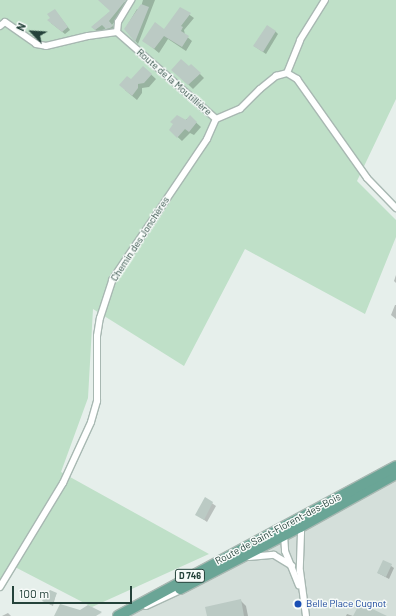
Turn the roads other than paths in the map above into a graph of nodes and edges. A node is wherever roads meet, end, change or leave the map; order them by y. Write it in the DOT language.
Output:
graph roads {
  1 [pos="131,0"];
  2 [pos="325,0"];
  3 [pos="2,24"];
  4 [pos="118,32"];
  5 [pos="287,72"];
  6 [pos="216,119"];
  7 [pos="396,208"];
  8 [pos="396,466"];
  9 [pos="396,474"];
  10 [pos="365,483"];
  11 [pos="295,527"];
  12 [pos="282,536"];
  13 [pos="262,537"];
  14 [pos="292,566"];
  15 [pos="0,587"];
  16 [pos="301,592"];
  17 [pos="146,606"];
  18 [pos="118,616"];
  19 [pos="122,616"];
  20 [pos="306,616"];
  1 -- 4 [label="street"];
  2 -- 5 [label="street"];
  3 -- 4 [label="street"];
  4 -- 6 [label="street, Route de la Moutillière"];
  5 -- 6 [label="street, Route de la Moutillière"];
  5 -- 7 [label="street"];
  6 -- 15 [label="street, Chemin des Jonchères"];
  8 -- 10 [label="main road, Route de Saint-Florent-des-Bois / D 746"];
  9 -- 11 [label="main road, Route de Saint-Florent-des-Bois / D 746"];
  10 -- 11 [label="street"];
  10 -- 13 [label="main road, Route de Saint-Florent-des-Bois / D 746"];
  11 -- 12 [label="main road, Route de Saint-Florent-des-Bois / D 746"];
  11 -- 13 [label="street"];
  11 -- 16 [label="street"];
  12 -- 14 [label="street"];
  12 -- 17 [label="main road, Route de Saint-Florent-des-Bois / D 746"];
  13 -- 18 [label="main road, Route de Saint-Florent-des-Bois / D 746"];
  14 -- 16 [label="street"];
  14 -- 17 [label="street"];
  16 -- 20 [label="street"];
  17 -- 19 [label="main road, Route de Saint-Florent-des-Bois / D 746"];
}
